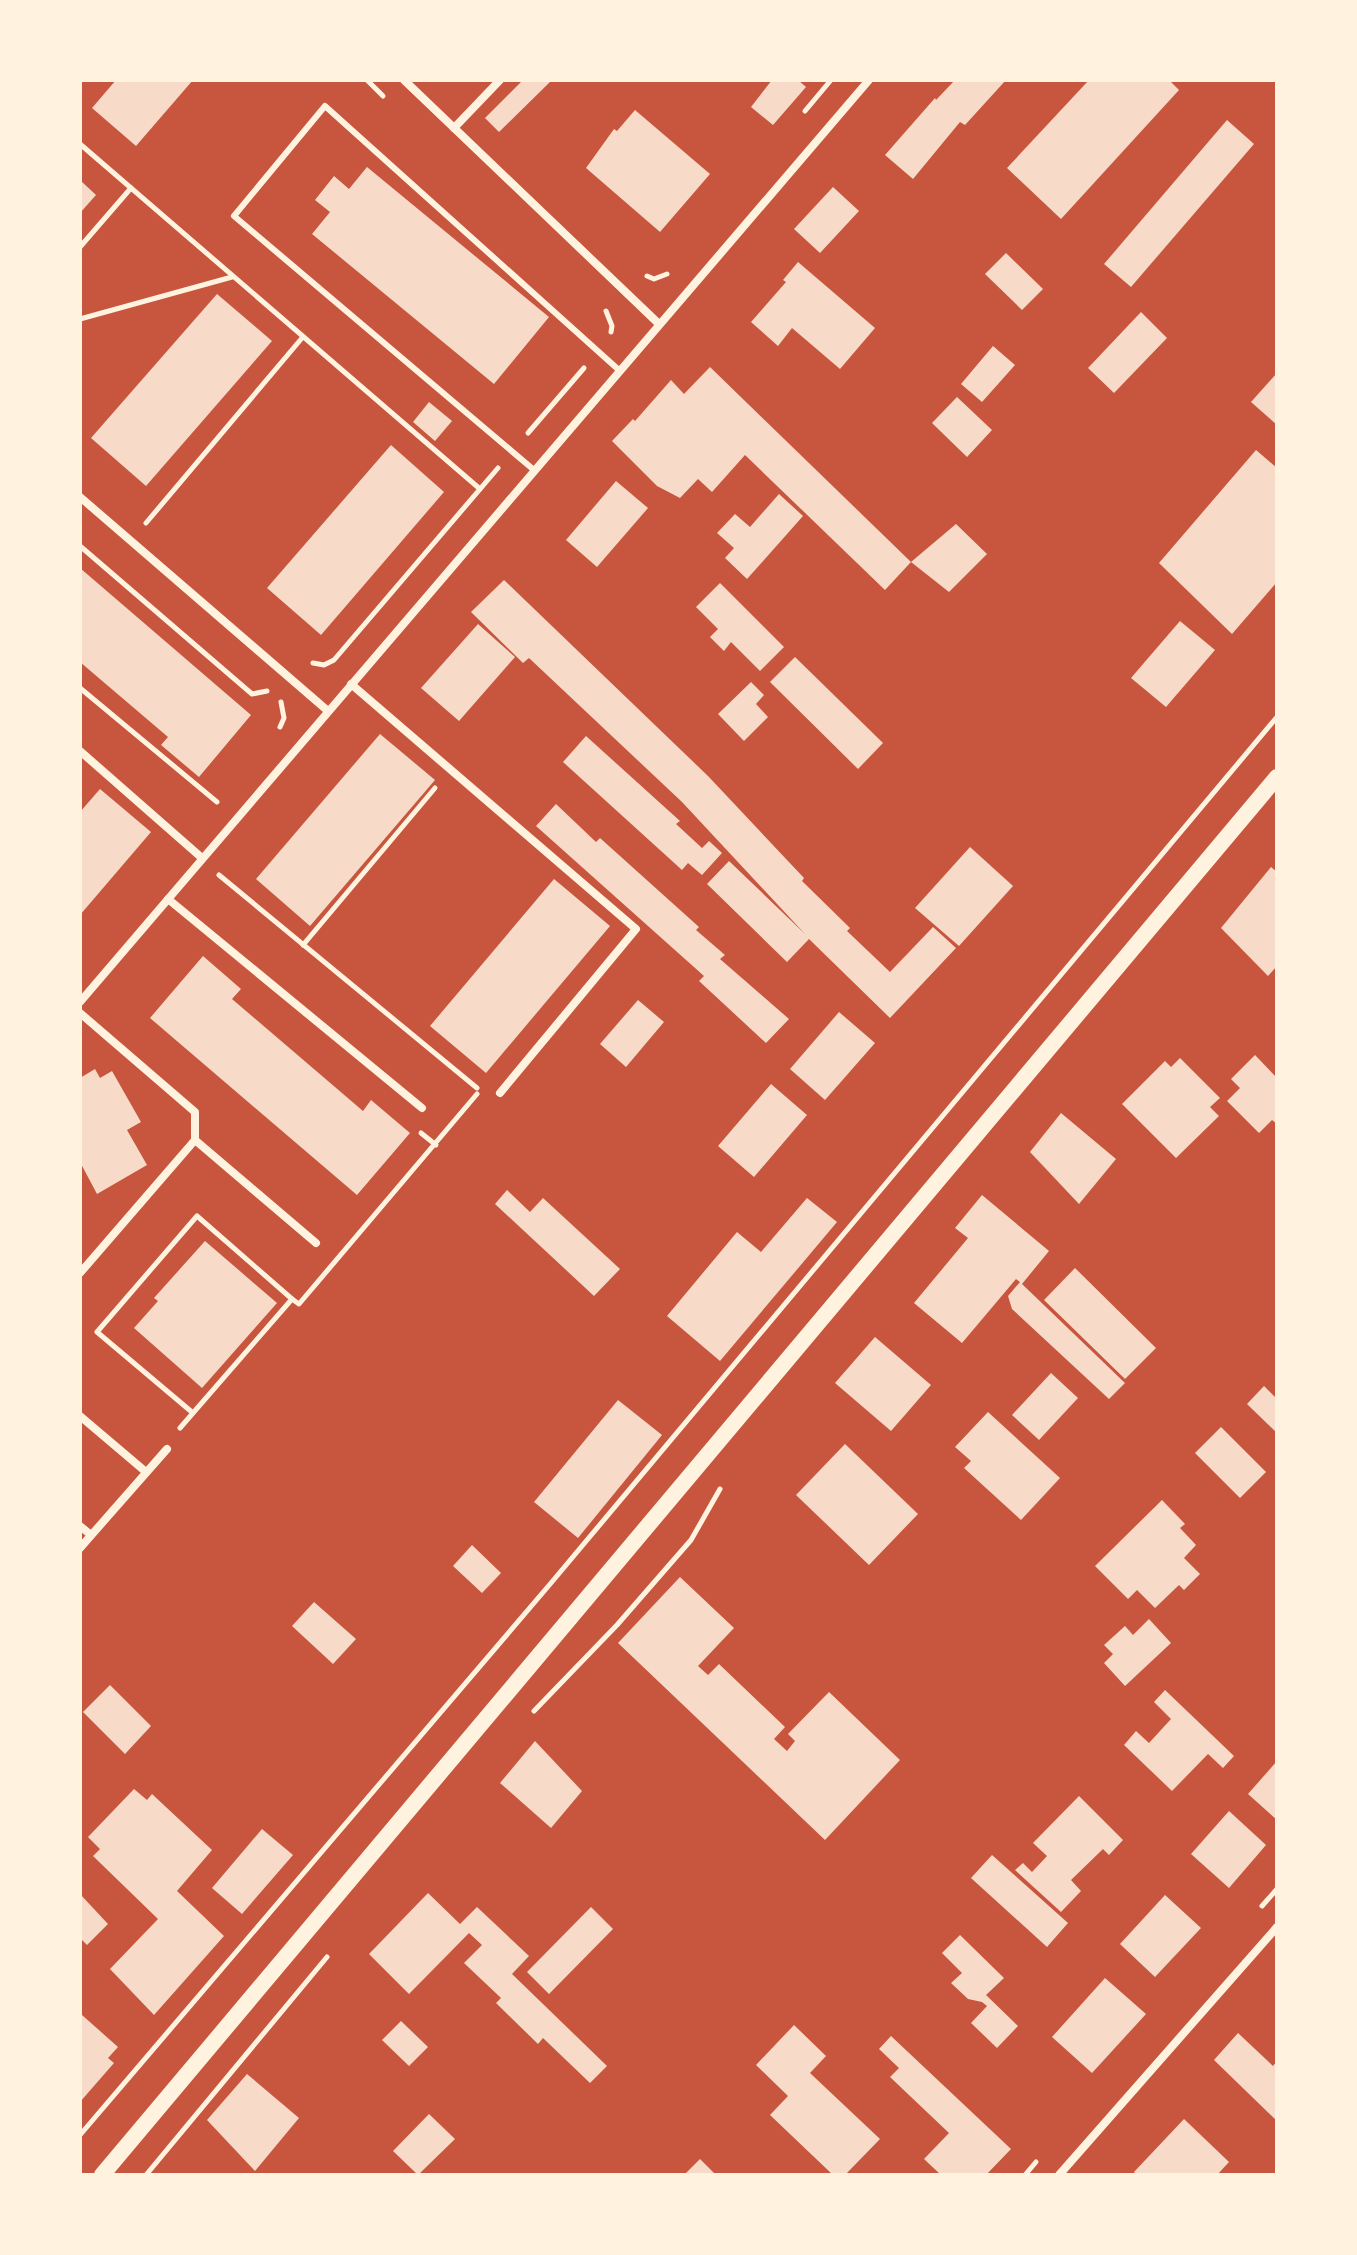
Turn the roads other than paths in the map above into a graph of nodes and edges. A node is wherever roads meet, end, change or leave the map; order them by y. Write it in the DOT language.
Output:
graph roads {
  1 [pos="404,80"];
  2 [pos="500,80"];
  3 [pos="869,80"];
  4 [pos="454,128"];
  5 [pos="659,324"];
  6 [pos="620,371"];
  7 [pos="534,470"];
  8 [pos="80,497"];
  9 [pos="351,684"];
  10 [pos="328,711"];
  11 [pos="80,751"];
  12 [pos="1277,777"];
  13 [pos="202,858"];
  14 [pos="168,899"];
  15 [pos="80,1002"];
  16 [pos="80,1013"];
  17 [pos="500,1093"];
  18 [pos="422,1108"];
  19 [pos="195,1140"];
  20 [pos="316,1243"];
  21 [pos="80,1273"];
  22 [pos="80,1416"];
  23 [pos="167,1449"];
  24 [pos="146,1472"];
  25 [pos="80,1526"];
  26 [pos="91,1535"];
  27 [pos="80,1548"];
  28 [pos="1277,1927"];
  29 [pos="102,2175"];
  30 [pos="1059,2175"];
  1 -- 4 [label="street"];
  2 -- 4 [label="street"];
  3 -- 5 [label="street"];
  4 -- 5 [label="street"];
  5 -- 6 [label="street"];
  6 -- 7 [label="street"];
  6 -- 7 [label="lane"];
  7 -- 9 [label="street"];
  8 -- 10 [label="street"];
  9 -- 10 [label="street"];
  9 -- 17 [label="street"];
  10 -- 13 [label="street"];
  11 -- 13 [label="street"];
  12 -- 29 [label="main road"];
  13 -- 14 [label="street"];
  14 -- 15 [label="street"];
  14 -- 18 [label="street"];
  16 -- 19 [label="street"];
  19 -- 20 [label="street"];
  19 -- 21 [label="street"];
  22 -- 24 [label="street"];
  23 -- 24 [label="street"];
  24 -- 26 [label="street"];
  25 -- 26 [label="street"];
  26 -- 27 [label="street"];
  28 -- 30 [label="street"];
}
